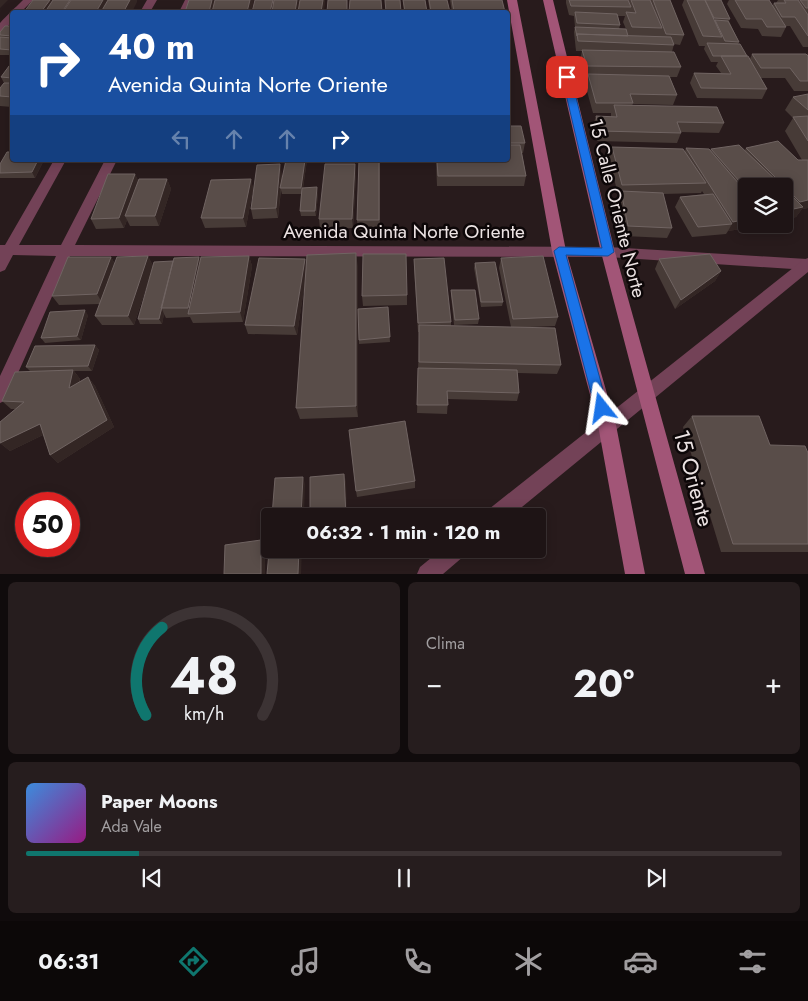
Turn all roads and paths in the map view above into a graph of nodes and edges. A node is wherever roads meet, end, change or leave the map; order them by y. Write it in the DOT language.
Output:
graph roads {
  1 [pos="28,0"];
  2 [pos="512,0"];
  3 [pos="548,0"];
  4 [pos="18,10"];
  5 [pos="10,18"];
  6 [pos="0,29"];
  7 [pos="59,162"];
  8 [pos="109,162"];
  9 [pos="4,250"];
  10 [pos="65,251"];
  11 [pos="559,251"];
  12 [pos="608,252"];
  13 [pos="808,265"];
  14 [pos="0,266"];
  15 [pos="647,394"];
  16 [pos="0,395"];
  17 [pos="606,425"];
  18 [pos="506,508"];
  19 [pos="446,558"];
  20 [pos="427,574"];
  21 [pos="635,574"];
  22 [pos="695,574"];
  1 -- 4 [label="street"];
  2 -- 11 [label="main road"];
  3 -- 12 [label="main road, 15 Calle Oriente Norte"];
  5 -- 6 [label="street"];
  7 -- 9 [label="street"];
  8 -- 10 [label="street"];
  9 -- 10 [label="street, Avenida Quinta Norte Oriente"];
  9 -- 14 [label="street"];
  10 -- 11 [label="street, Avenida Quinta Norte Oriente"];
  10 -- 16 [label="street"];
  11 -- 12 [label="street, Avenida Quinta Norte Oriente"];
  11 -- 17 [label="main road"];
  12 -- 13 [label="street, Avenida Quinta Norte Oriente"];
  12 -- 15 [label="main road, 15 Calle Oriente Norte"];
  13 -- 15 [label="street"];
  15 -- 17 [label="street"];
  15 -- 22 [label="main road, 15 Oriente"];
  17 -- 18 [label="street"];
  17 -- 21 [label="main road"];
  19 -- 20 [label="street"];
}
